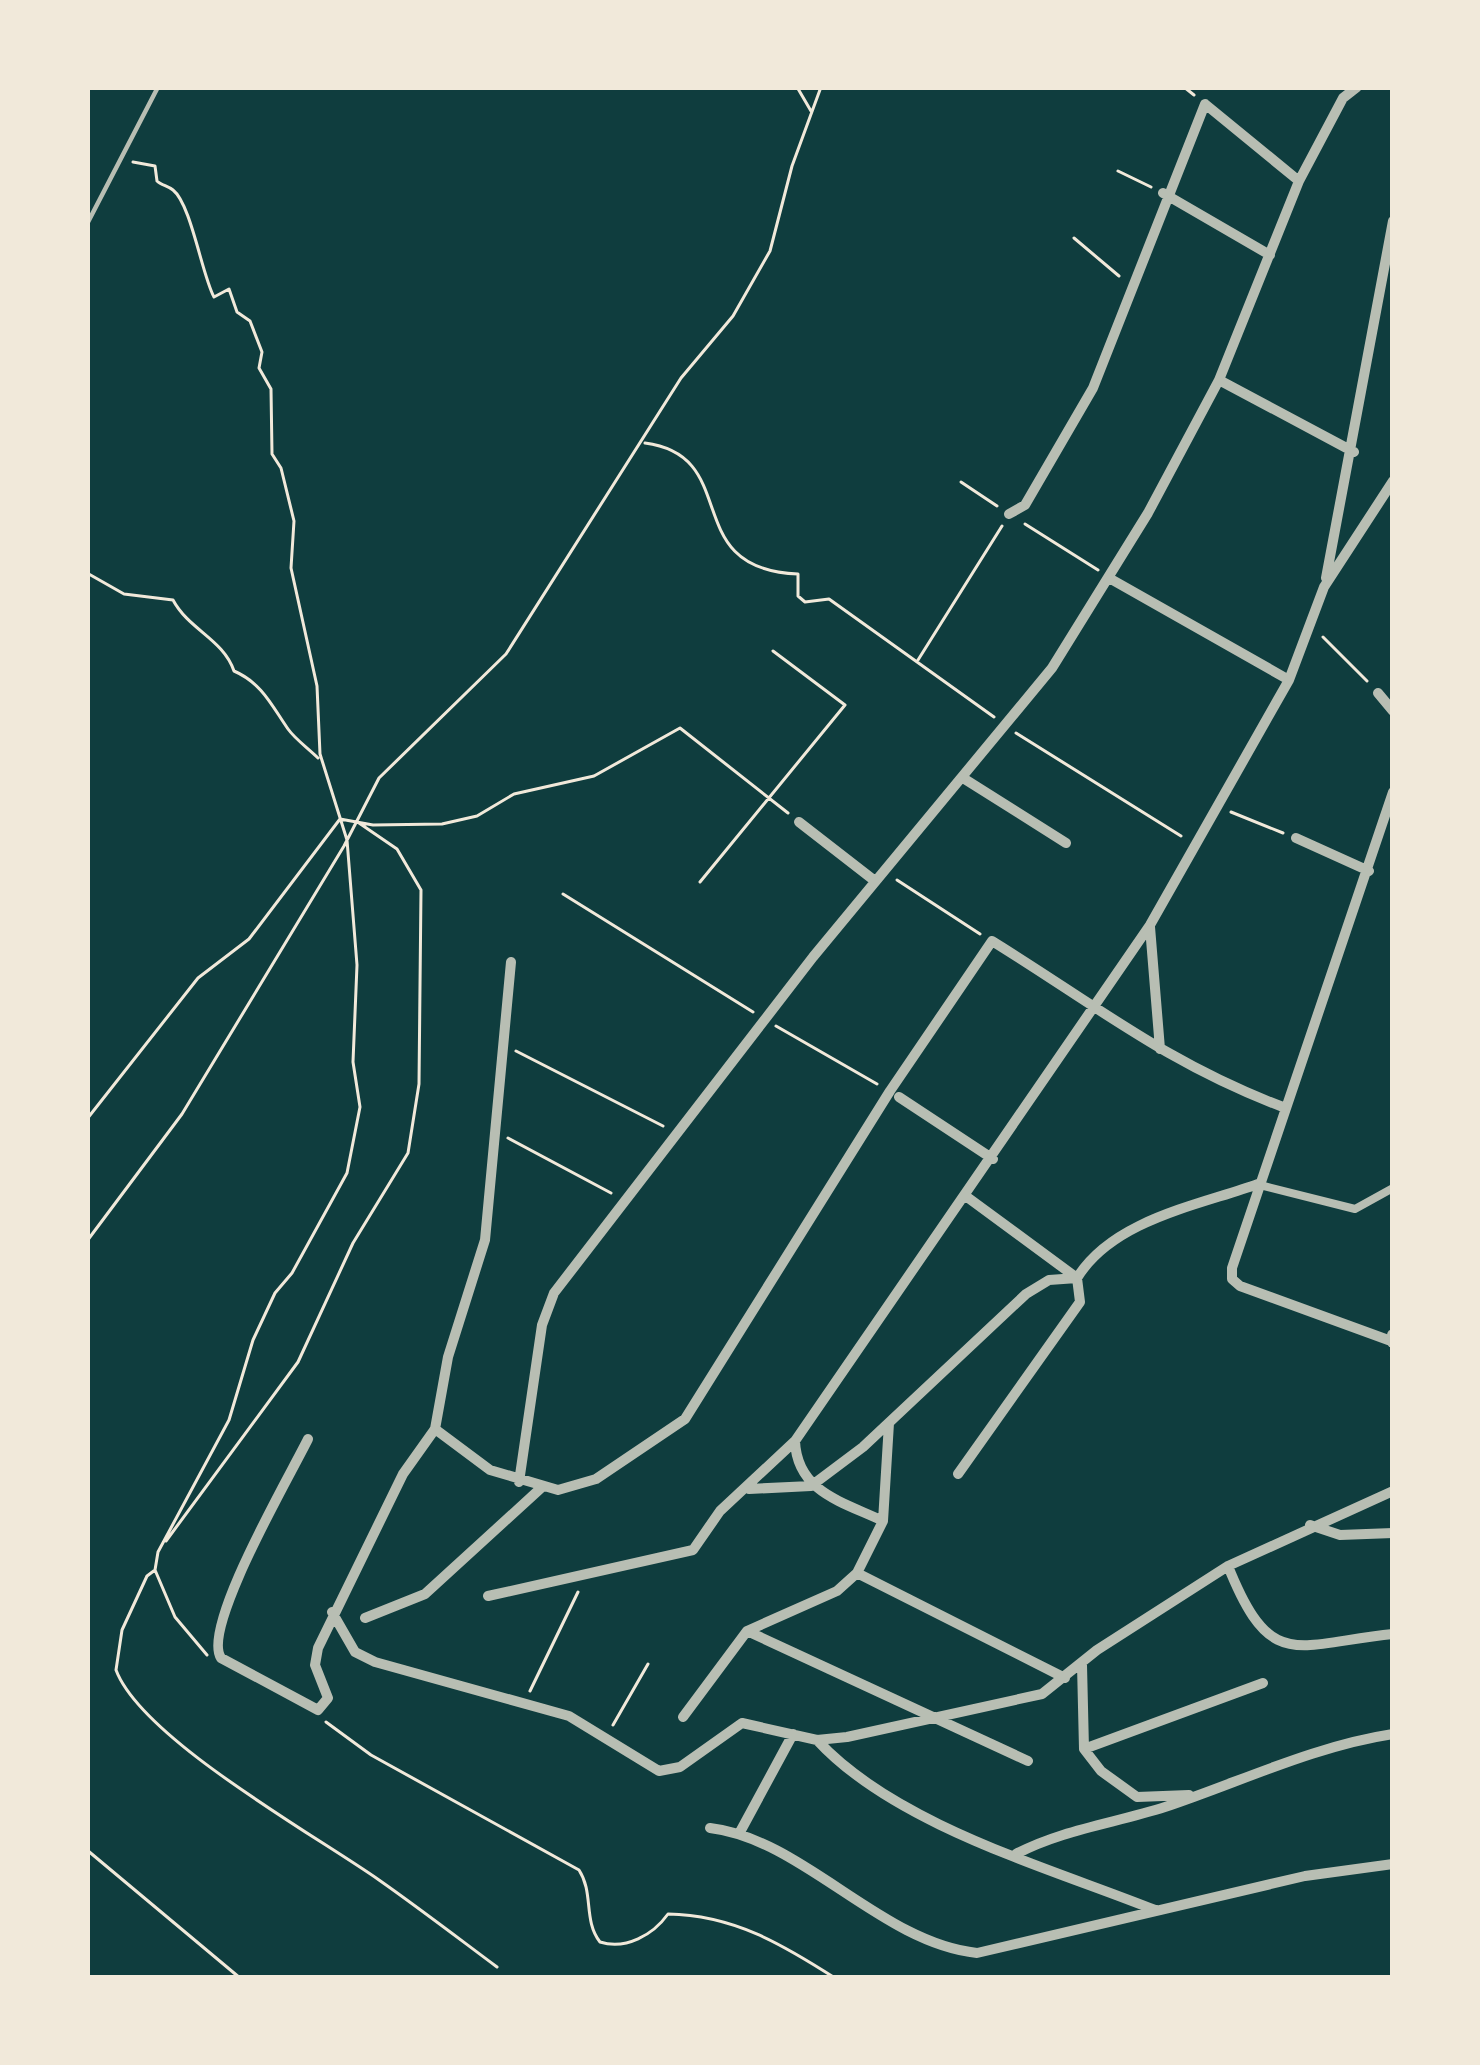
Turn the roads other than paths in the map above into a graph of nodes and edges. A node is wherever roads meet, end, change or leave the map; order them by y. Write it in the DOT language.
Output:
graph roads {
  1 [pos="158,87"];
  2 [pos="1329,87"];
  3 [pos="1357,87"];
  4 [pos="1343,98"];
  5 [pos="1299,181"];
  6 [pos="1167,195"];
  7 [pos="1393,221"];
  8 [pos="87,224"];
  9 [pos="1270,255"];
  10 [pos="1219,380"];
  11 [pos="1354,452"];
  12 [pos="1393,481"];
  13 [pos="1009,514"];
  14 [pos="1109,578"];
  15 [pos="1324,587"];
  16 [pos="1289,680"];
  17 [pos="1378,693"];
  18 [pos="1393,712"];
  19 [pos="962,778"];
  20 [pos="1393,792"];
  21 [pos="799,822"];
  22 [pos="1296,838"];
  23 [pos="1066,843"];
  24 [pos="1369,872"];
  25 [pos="879,876"];
  26 [pos="1150,925"];
  27 [pos="511,962"];
  28 [pos="1092,1011"];
  29 [pos="1160,1049"];
  30 [pos="895,1094"];
  31 [pos="1283,1107"];
  32 [pos="993,1159"];
  33 [pos="1258,1184"];
  34 [pos="1393,1188"];
  35 [pos="968,1197"];
  36 [pos="1077,1279"];
  37 [pos="1392,1339"];
  38 [pos="889,1423"];
  39 [pos="435,1429"];
  40 [pos="308,1439"];
  41 [pos="795,1441"];
  42 [pos="958,1474"];
  43 [pos="520,1482"];
  44 [pos="812,1486"];
  45 [pos="541,1489"];
  46 [pos="746,1490"];
  47 [pos="1393,1491"];
  48 [pos="883,1521"];
  49 [pos="1310,1525"];
  50 [pos="1393,1533"];
  51 [pos="1228,1566"];
  52 [pos="857,1573"];
  53 [pos="488,1596"];
  54 [pos="332,1612"];
  55 [pos="365,1618"];
  56 [pos="747,1631"];
  57 [pos="1393,1634"];
  58 [pos="1082,1665"];
  59 [pos="1065,1678"];
  60 [pos="1263,1683"];
  61 [pos="683,1717"];
  62 [pos="941,1717"];
  63 [pos="793,1734"];
  64 [pos="1393,1734"];
  65 [pos="817,1740"];
  66 [pos="1084,1749"];
  67 [pos="1028,1761"];
  68 [pos="1199,1796"];
  69 [pos="710,1828"];
  70 [pos="740,1832"];
  71 [pos="1016,1855"];
  72 [pos="1393,1864"];
  73 [pos="1158,1911"];
  1 -- 8 [label="lane"];
  2 -- 4 [label="street"];
  3 -- 4 [label="street"];
  4 -- 5 [label="street"];
  5 -- 6 [label="street"];
  5 -- 9 [label="street"];
  6 -- 9 [label="street"];
  6 -- 13 [label="street"];
  7 -- 11 [label="street"];
  9 -- 10 [label="street"];
  10 -- 11 [label="street"];
  10 -- 14 [label="street"];
  11 -- 15 [label="street"];
  12 -- 15 [label="street"];
  14 -- 16 [label="street"];
  14 -- 19 [label="street"];
  15 -- 16 [label="street"];
  16 -- 26 [label="street"];
  17 -- 18 [label="street"];
  19 -- 23 [label="street"];
  19 -- 25 [label="street"];
  20 -- 24 [label="street"];
  21 -- 25 [label="street"];
  22 -- 24 [label="street"];
  24 -- 31 [label="street"];
  25 -- 43 [label="street"];
  26 -- 28 [label="street"];
  26 -- 29 [label="street"];
  27 -- 39 [label="street"];
  28 -- 29 [label="street"];
  28 -- 30 [label="street"];
  28 -- 32 [label="street"];
  29 -- 31 [label="street"];
  30 -- 32 [label="street"];
  30 -- 45 [label="street"];
  31 -- 33 [label="street"];
  32 -- 35 [label="street"];
  33 -- 34 [label="street"];
  33 -- 36 [label="street"];
  33 -- 37 [label="street"];
  35 -- 36 [label="street"];
  35 -- 41 [label="street"];
  36 -- 38 [label="street"];
  36 -- 42 [label="street"];
  38 -- 44 [label="street"];
  38 -- 48 [label="street"];
  39 -- 43 [label="street"];
  39 -- 54 [label="street"];
  40 -- 54 [label="street"];
  41 -- 44 [label="street"];
  41 -- 46 [label="street"];
  43 -- 45 [label="street"];
  44 -- 46 [label="street"];
  44 -- 48 [label="street"];
  45 -- 55 [label="street"];
  46 -- 53 [label="street"];
  47 -- 49 [label="street"];
  48 -- 52 [label="street"];
  49 -- 50 [label="street"];
  49 -- 51 [label="street"];
  51 -- 57 [label="street"];
  51 -- 58 [label="street"];
  52 -- 56 [label="street"];
  52 -- 59 [label="street"];
  54 -- 63 [label="street"];
  56 -- 61 [label="street"];
  56 -- 62 [label="street"];
  58 -- 59 [label="street"];
  58 -- 66 [label="street"];
  59 -- 62 [label="street"];
  60 -- 66 [label="street"];
  62 -- 65 [label="street"];
  62 -- 67 [label="street"];
  63 -- 65 [label="street"];
  63 -- 70 [label="street"];
  64 -- 68 [label="street"];
  65 -- 71 [label="street"];
  66 -- 68 [label="street"];
  68 -- 71 [label="street"];
  69 -- 70 [label="street"];
  70 -- 73 [label="street"];
  71 -- 73 [label="street"];
  72 -- 73 [label="street"];
}
